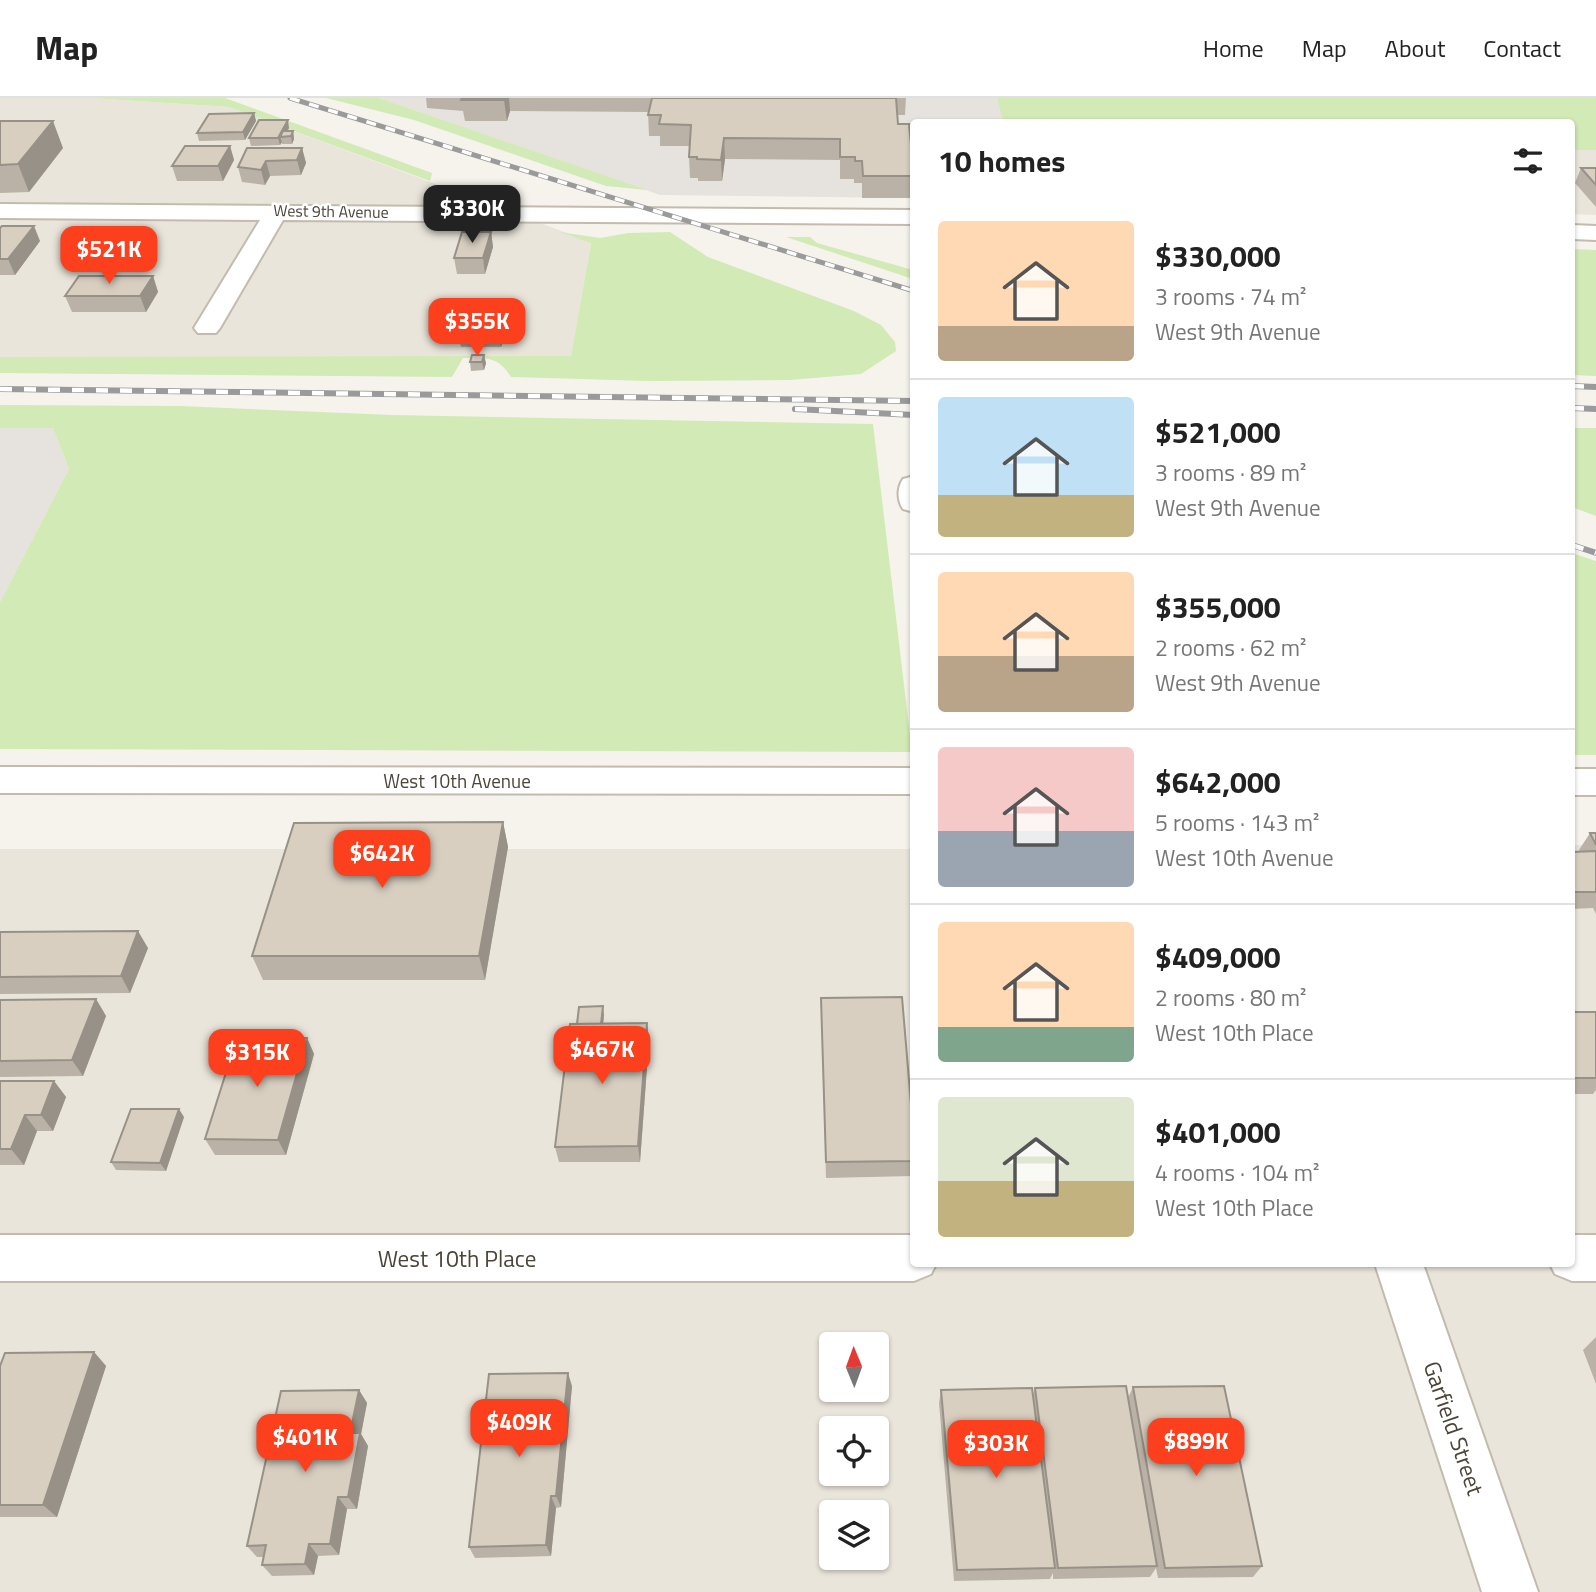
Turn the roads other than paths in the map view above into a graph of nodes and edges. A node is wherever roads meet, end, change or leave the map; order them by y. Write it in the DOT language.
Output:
graph roads {
  1 [pos="277,211"];
  2 [pos="0,212"];
  3 [pos="910,216"];
  4 [pos="1575,232"];
  5 [pos="1596,233"];
  6 [pos="207,328"];
  7 [pos="0,780"];
  8 [pos="910,781"];
  9 [pos="1575,782"];
  10 [pos="1596,782"];
  11 [pos="0,1258"];
  12 [pos="910,1258"];
  13 [pos="1575,1258"];
  14 [pos="1596,1258"];
  15 [pos="1400,1267"];
  16 [pos="1510,1592"];
  1 -- 2 [label="street, West 9th Avenue"];
  1 -- 3 [label="street, West 9th Avenue"];
  1 -- 6 [label="street"];
  4 -- 5 [label="street"];
  7 -- 8 [label="street, West 10th Avenue"];
  9 -- 10 [label="street"];
  11 -- 12 [label="street, West 10th Place"];
  13 -- 14 [label="street"];
  15 -- 16 [label="street, Garfield Street"];
}
